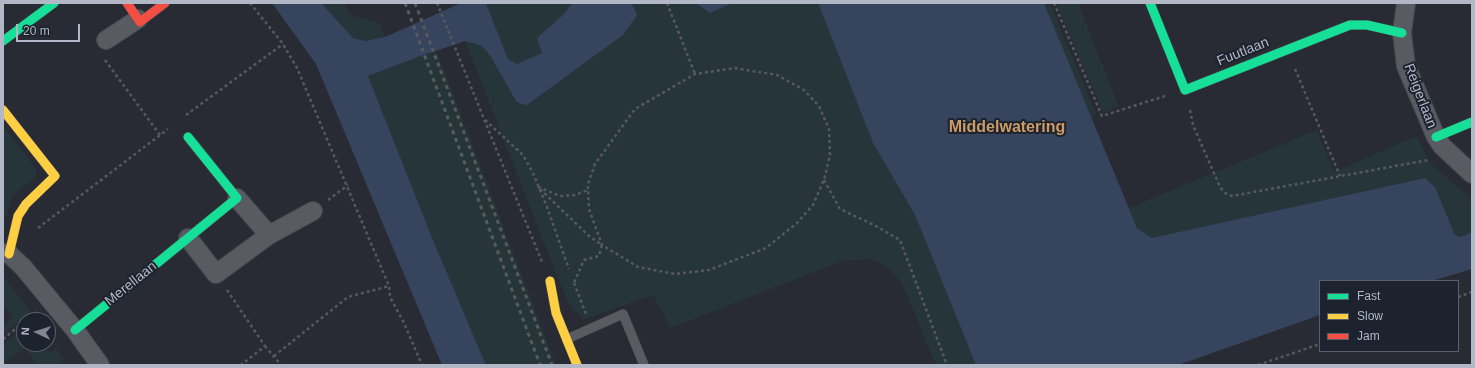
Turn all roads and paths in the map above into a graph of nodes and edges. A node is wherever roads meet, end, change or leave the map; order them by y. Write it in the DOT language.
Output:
graph roads {
  1 [pos="54,3"];
  2 [pos="127,3"];
  3 [pos="165,3"];
  4 [pos="250,3"];
  5 [pos="437,3"];
  6 [pos="667,3"];
  7 [pos="1054,3"];
  8 [pos="1150,3"];
  9 [pos="1406,3"];
  10 [pos="138,19"];
  11 [pos="1402,33"];
  12 [pos="106,40"];
  13 [pos="3,41"];
  14 [pos="283,44"];
  15 [pos="1287,50"];
  16 [pos="695,74"];
  17 [pos="1185,90"];
  18 [pos="3,110"];
  19 [pos="483,118"];
  20 [pos="1472,122"];
  21 [pos="176,123"];
  22 [pos="160,135"];
  23 [pos="188,137"];
  24 [pos="1436,137"];
  25 [pos="1452,156"];
  26 [pos="1472,174"];
  27 [pos="1340,176"];
  28 [pos="824,180"];
  29 [pos="538,187"];
  30 [pos="588,190"];
  31 [pos="238,198"];
  32 [pos="313,211"];
  33 [pos="18,216"];
  34 [pos="268,235"];
  35 [pos="188,238"];
  36 [pos="602,245"];
  37 [pos="6,254"];
  38 [pos="216,274"];
  39 [pos="550,281"];
  40 [pos="574,283"];
  41 [pos="389,286"];
  42 [pos="1472,292"];
  43 [pos="1459,297"];
  44 [pos="580,317"];
  45 [pos="16,328"];
  46 [pos="75,330"];
  47 [pos="3,339"];
  48 [pos="566,340"];
  49 [pos="1319,344"];
  50 [pos="265,346"];
  51 [pos="274,356"];
  52 [pos="100,365"];
  53 [pos="241,365"];
  54 [pos="281,365"];
  55 [pos="422,365"];
  56 [pos="577,365"];
  57 [pos="644,365"];
  58 [pos="947,365"];
  59 [pos="1258,365"];
  1 -- 13 [label="street"];
  2 -- 10 [label="street"];
  3 -- 10 [label="street"];
  4 -- 14 [label="path"];
  5 -- 19 [label="path"];
  6 -- 16 [label="path"];
  7 -- 17 [label="path"];
  8 -- 17 [label="street"];
  9 -- 11 [label="street, Reigerlaan"];
  10 -- 12 [label="street"];
  11 -- 15 [label="street, Fuutlaan"];
  11 -- 24 [label="street, Reigerlaan"];
  12 -- 22 [label="path"];
  14 -- 21 [label="path"];
  14 -- 41 [label="path"];
  15 -- 17 [label="street, Fuutlaan"];
  15 -- 27 [label="path"];
  16 -- 28 [label="path"];
  16 -- 30 [label="path"];
  17 -- 27 [label="path"];
  18 -- 33 [label="street"];
  19 -- 29 [label="path"];
  19 -- 39 [label="path"];
  20 -- 24 [label="street"];
  21 -- 22 [label="path"];
  21 -- 23 [label="path"];
  22 -- 33 [label="path"];
  23 -- 31 [label="street"];
  24 -- 25 [label="street, Reigerlaan"];
  25 -- 26 [label="street, Reigerlaan"];
  25 -- 27 [label="path"];
  28 -- 36 [label="path"];
  28 -- 58 [label="path"];
  29 -- 30 [label="path"];
  29 -- 36 [label="path"];
  29 -- 40 [label="path"];
  30 -- 36 [label="path"];
  31 -- 34 [label="street"];
  31 -- 35 [label="street, Merellaan"];
  32 -- 34 [label="street"];
  33 -- 37 [label="street"];
  34 -- 38 [label="street"];
  35 -- 38 [label="street"];
  35 -- 46 [label="street, Merellaan"];
  36 -- 40 [label="path"];
  37 -- 46 [label="street"];
  38 -- 50 [label="path"];
  39 -- 48 [label="street"];
  40 -- 44 [label="path"];
  41 -- 51 [label="path"];
  41 -- 55 [label="path"];
  42 -- 43 [label="path"];
  45 -- 47 [label="path"];
  46 -- 52 [label="street"];
  48 -- 56 [label="street"];
  48 -- 57 [label="lane"];
  49 -- 59 [label="path"];
  50 -- 51 [label="path"];
  50 -- 53 [label="path"];
  51 -- 54 [label="path"];
}
